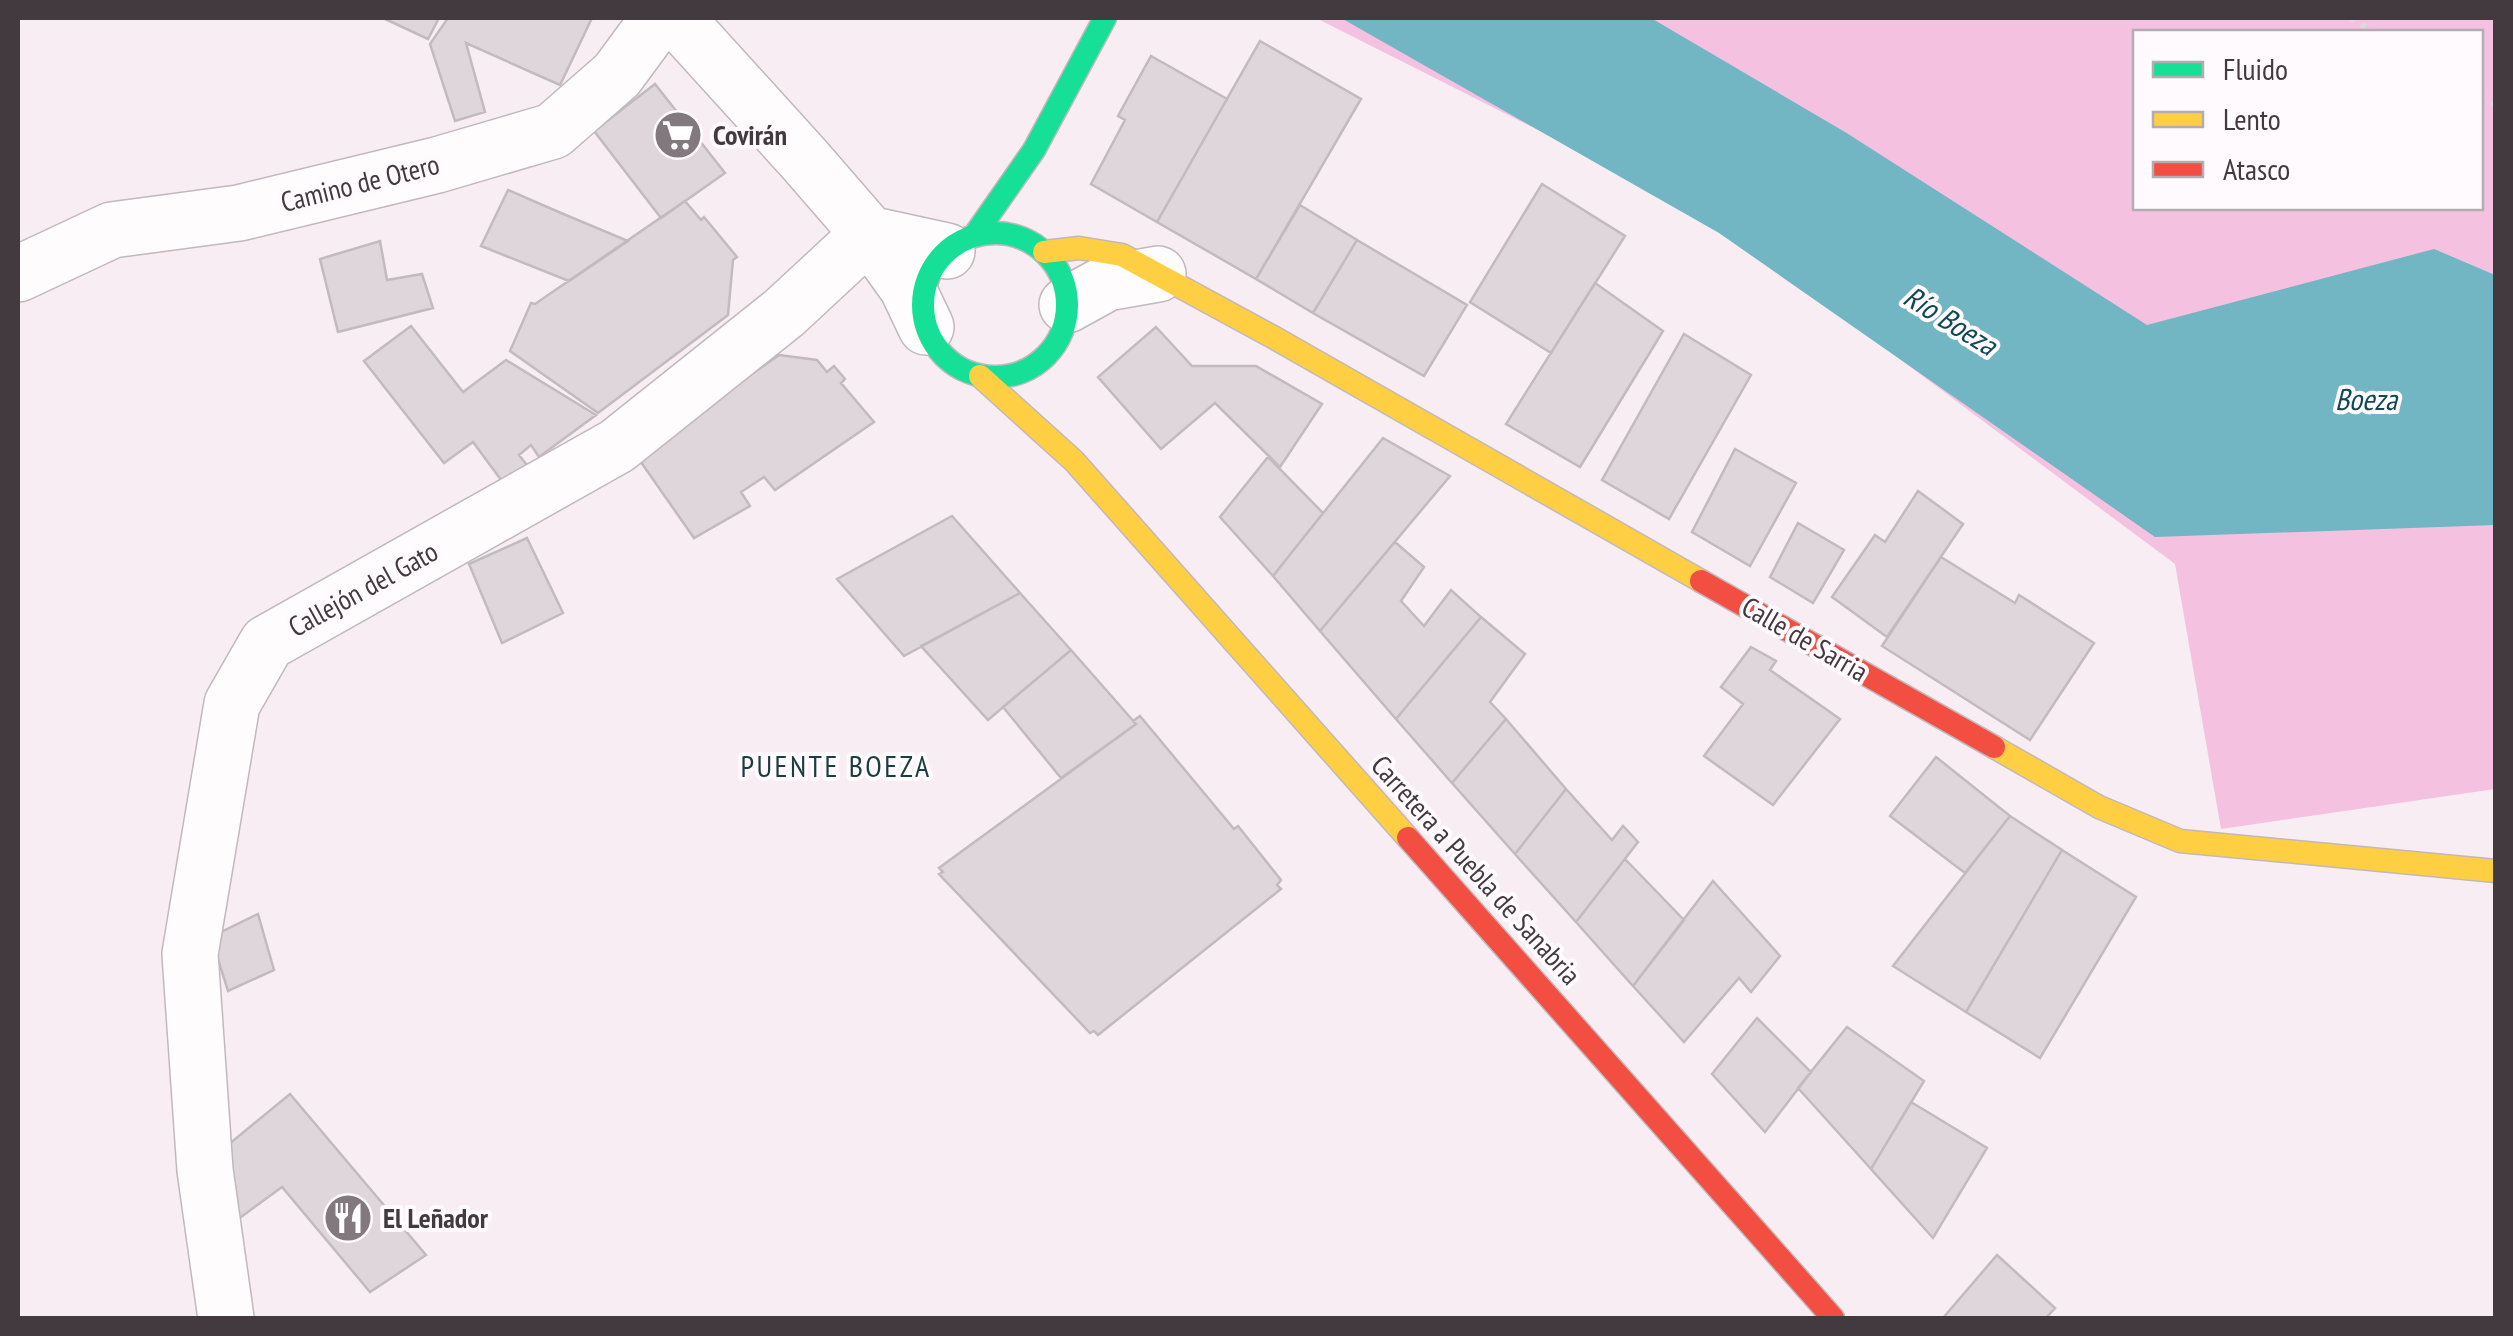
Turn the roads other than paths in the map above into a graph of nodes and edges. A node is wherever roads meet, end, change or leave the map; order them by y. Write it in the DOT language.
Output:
graph roads {
  1 [pos="659,18"];
  2 [pos="676,18"];
  3 [pos="1105,18"];
  4 [pos="1034,150"];
  5 [pos="1035,186"];
  6 [pos="1034,214"];
  7 [pos="868,234"];
  8 [pos="960,244"];
  9 [pos="1041,249"];
  10 [pos="18,274"];
  11 [pos="1158,274"];
  12 [pos="926,326"];
  13 [pos="1061,338"];
  14 [pos="980,376"];
  15 [pos="1068,422"];
  16 [pos="1074,461"];
  17 [pos="2496,871"];
  18 [pos="226,1318"];
  19 [pos="1833,1318"];
  1 -- 10 [label="street, Camino de Otero"];
  2 -- 7 [label="street"];
  3 -- 4 [label="street"];
  4 -- 5 [label="street"];
  4 -- 8 [label="street"];
  6 -- 9 [label="street"];
  7 -- 8 [label="street"];
  7 -- 12 [label="street"];
  7 -- 18 [label="street, Callejón del Gato"];
  8 -- 9 [label="street"];
  8 -- 12 [label="street"];
  9 -- 11 [label="street, Calle de Sarria"];
  9 -- 13 [label="street"];
  11 -- 13 [label="street"];
  11 -- 17 [label="street, Calle de Sarria"];
  12 -- 14 [label="street"];
  13 -- 14 [label="street"];
  14 -- 16 [label="street, Carretera a Puebla de Sanabria"];
  15 -- 16 [label="street"];
  16 -- 19 [label="street, Carretera a Puebla de Sanabria"];
}
